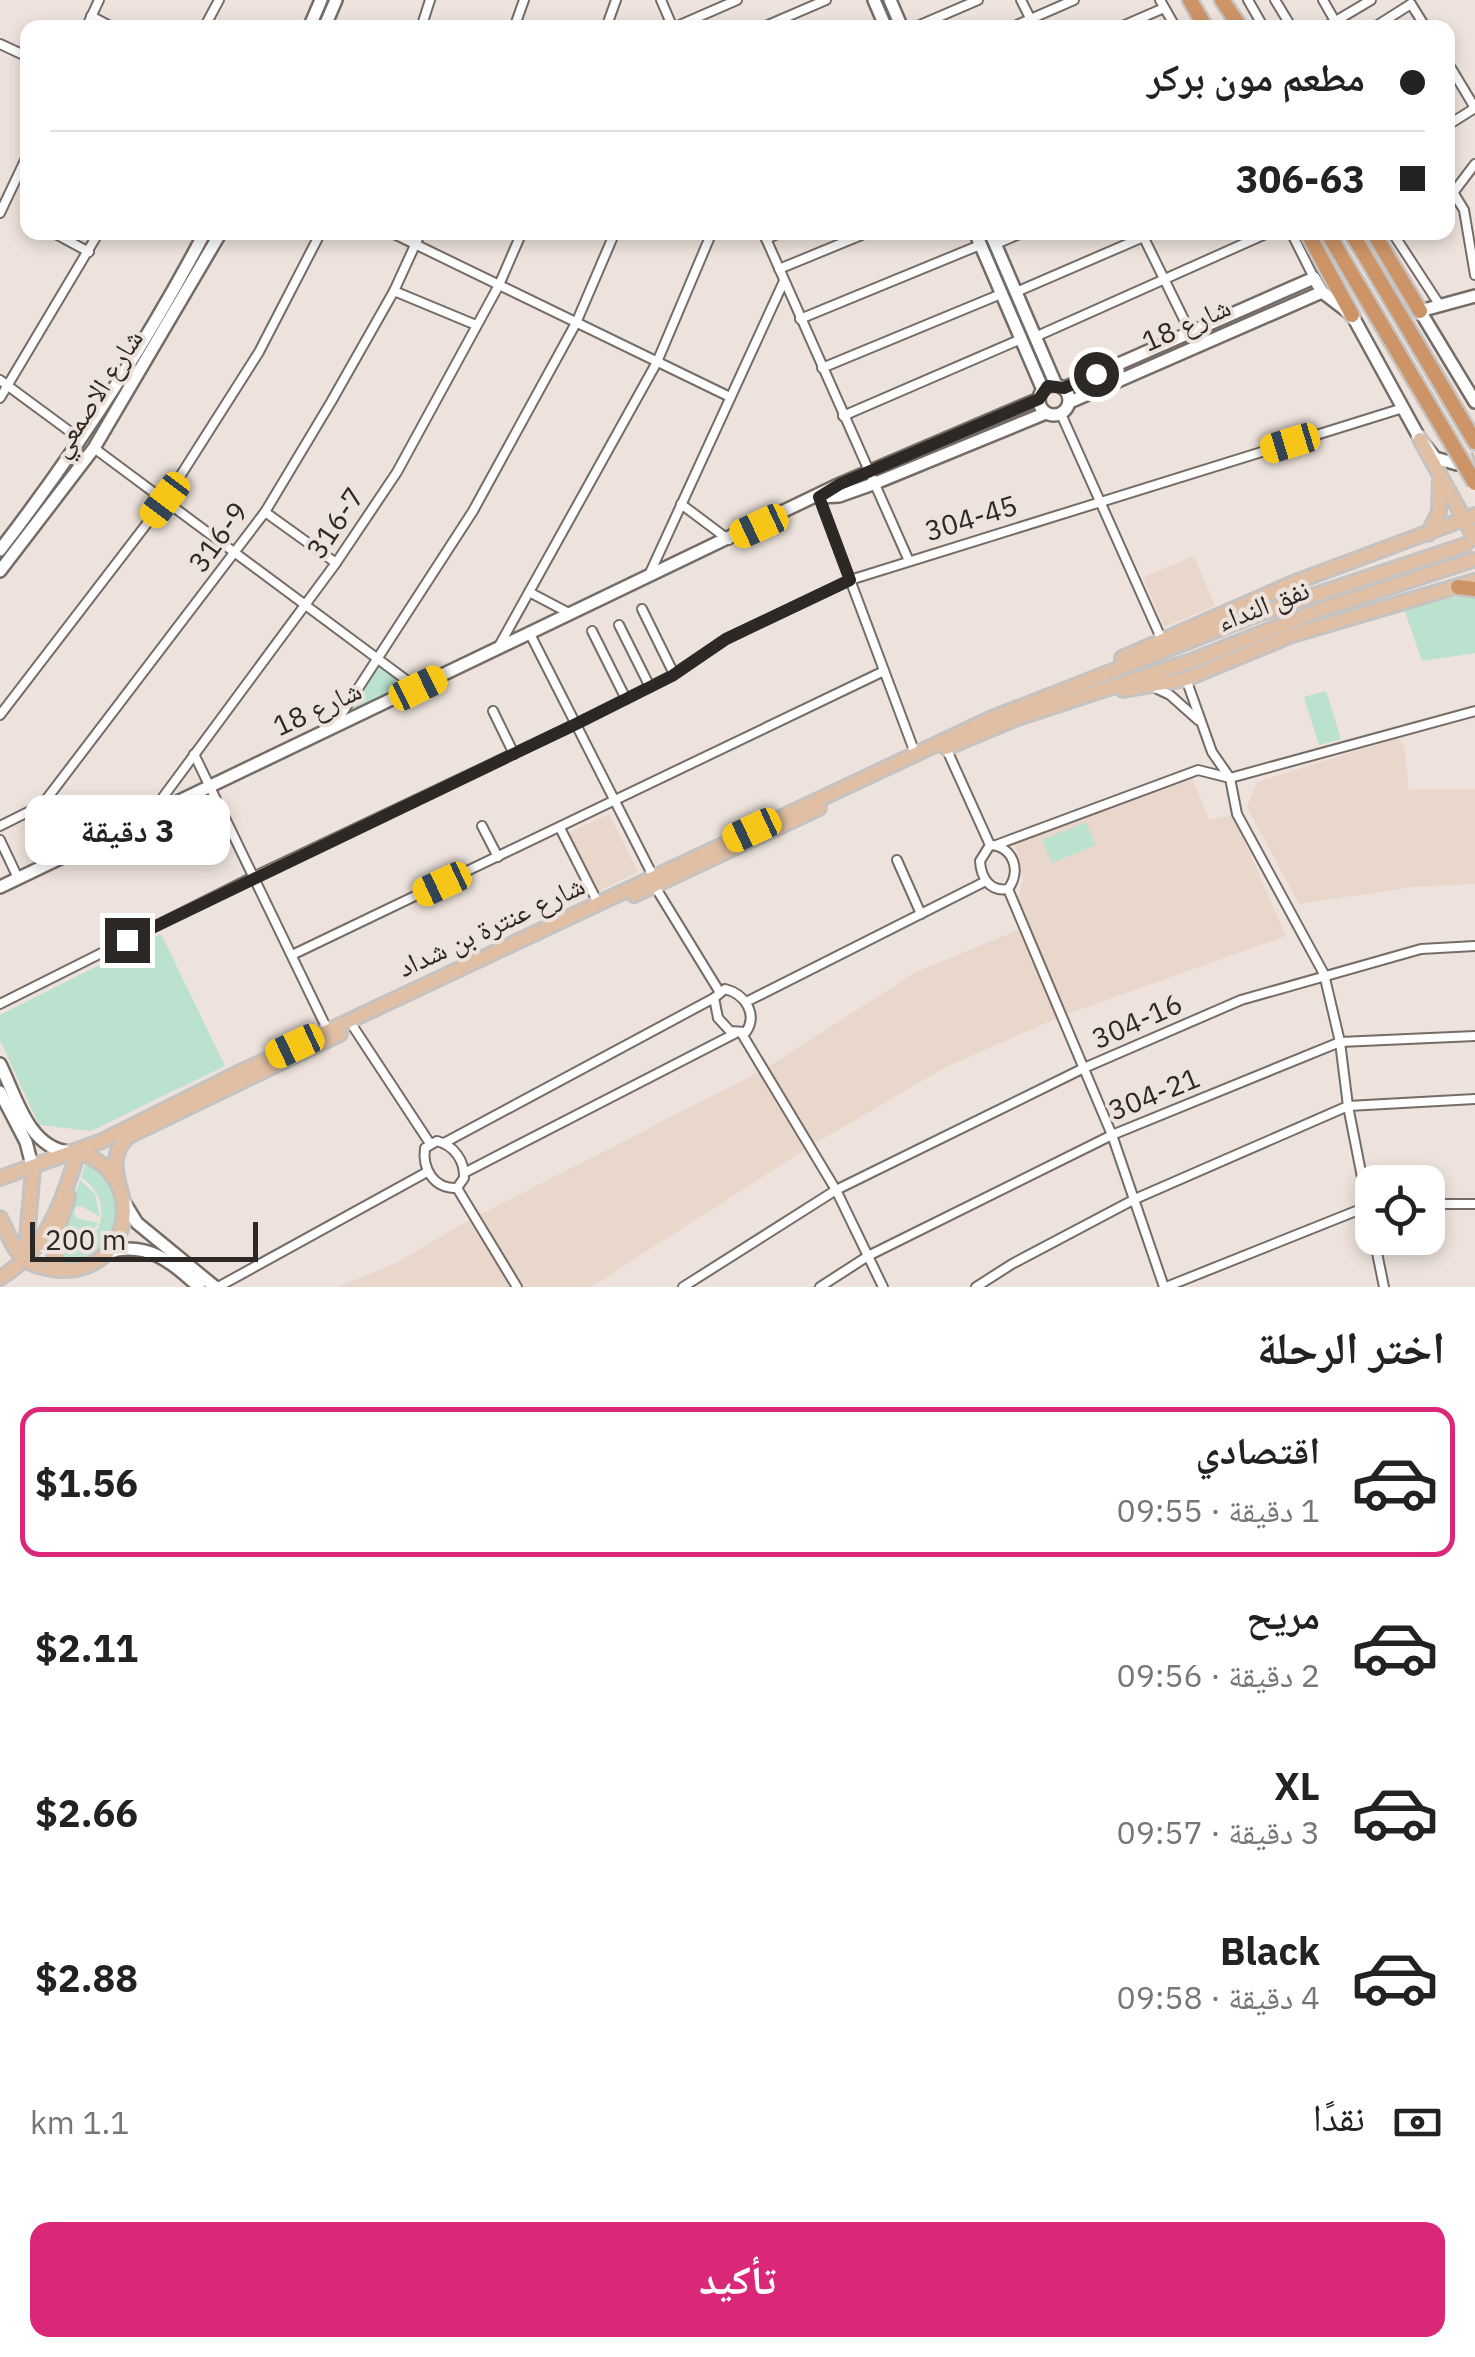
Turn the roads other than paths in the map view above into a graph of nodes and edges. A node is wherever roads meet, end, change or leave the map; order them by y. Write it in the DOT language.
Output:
graph roads {
  1 [pos="98,0"];
  2 [pos="737,0"];
  3 [pos="826,0"];
  4 [pos="978,0"];
  5 [pos="1074,0"];
  6 [pos="1218,0"];
  7 [pos="1370,0"];
  8 [pos="1410,2"];
  9 [pos="1162,4"];
  10 [pos="91,16"];
  11 [pos="89,20"];
  12 [pos="99,20"];
  13 [pos="691,20"];
  14 [pos="780,20"];
  15 [pos="932,20"];
  16 [pos="1038,20"];
  17 [pos="1133,20"];
  18 [pos="1234,20"];
  19 [pos="1337,20"];
  20 [pos="1384,20"];
  21 [pos="1455,75"];
  22 [pos="1457,79"];
  23 [pos="1475,108"];
  24 [pos="1475,165"];
  25 [pos="20,169"];
  26 [pos="1455,183"];
  27 [pos="1455,196"];
  28 [pos="3,200"];
  29 [pos="0,213"];
  30 [pos="67,240"];
  31 [pos="95,240"];
  32 [pos="201,240"];
  33 [pos="216,240"];
  34 [pos="317,240"];
  35 [pos="406,240"];
  36 [pos="418,240"];
  37 [pos="519,240"];
  38 [pos="612,240"];
  39 [pos="709,240"];
  40 [pos="766,240"];
  41 [pos="850,240"];
  42 [pos="973,240"];
  43 [pos="978,240"];
  44 [pos="994,240"];
  45 [pos="1131,240"];
  46 [pos="1144,240"];
  47 [pos="1252,240"];
  48 [pos="1294,240"];
  49 [pos="1311,240"];
  50 [pos="1332,240"];
  51 [pos="1356,240"];
  52 [pos="1378,240"];
  53 [pos="1397,240"];
  54 [pos="416,245"];
  55 [pos="89,252"];
  56 [pos="779,270"];
  57 [pos="1475,275"];
  58 [pos="1314,278"];
  59 [pos="1164,279"];
  60 [pos="784,281"];
  61 [pos="499,286"];
  62 [pos="394,291"];
  63 [pos="1016,292"];
  64 [pos="1322,292"];
  65 [pos="1001,294"];
  66 [pos="1475,296"];
  67 [pos="1439,304"];
  68 [pos="1420,311"];
  69 [pos="1352,315"];
  70 [pos="800,319"];
  71 [pos="576,322"];
  72 [pos="476,325"];
  73 [pos="1190,333"];
  74 [pos="1036,337"];
  75 [pos="1021,339"];
  76 [pos="1197,346"];
  77 [pos="657,362"];
  78 [pos="822,368"];
  79 [pos="0,380"];
  80 [pos="8,386"];
  81 [pos="1060,386"];
  82 [pos="1041,394"];
  83 [pos="730,397"];
  84 [pos="0,398"];
  85 [pos="1070,402"];
  86 [pos="1475,402"];
  87 [pos="1403,408"];
  88 [pos="1046,413"];
  89 [pos="1061,414"];
  90 [pos="843,416"];
  91 [pos="80,439"];
  92 [pos="1420,439"];
  93 [pos="1475,442"];
  94 [pos="94,448"];
  95 [pos="1457,464"];
  96 [pos="1438,472"];
  97 [pos="870,478"];
  98 [pos="1475,483"];
  99 [pos="819,497"];
  100 [pos="165,500"];
  101 [pos="1102,502"];
  102 [pos="681,504"];
  103 [pos="265,512"];
  104 [pos="1470,530"];
  105 [pos="1428,534"];
  106 [pos="729,540"];
  107 [pos="0,550"];
  108 [pos="236,552"];
  109 [pos="1473,560"];
  110 [pos="908,561"];
  111 [pos="336,563"];
  112 [pos="0,572"];
  113 [pos="647,578"];
  114 [pos="850,580"];
  115 [pos="1475,585"];
  116 [pos="1458,587"];
  117 [pos="529,592"];
  118 [pos="305,603"];
  119 [pos="642,609"];
  120 [pos="572,614"];
  121 [pos="619,625"];
  122 [pos="592,631"];
  123 [pos="530,634"];
  124 [pos="1161,638"];
  125 [pos="497,650"];
  126 [pos="377,656"];
  127 [pos="884,670"];
  128 [pos="674,674"];
  129 [pos="1186,680"];
  130 [pos="1150,685"];
  131 [pos="650,687"];
  132 [pos="418,688"];
  133 [pos="1069,693"];
  134 [pos="626,699"];
  135 [pos="493,711"];
  136 [pos="1475,711"];
  137 [pos="0,715"];
  138 [pos="576,724"];
  139 [pos="1200,724"];
  140 [pos="332,728"];
  141 [pos="946,748"];
  142 [pos="916,753"];
  143 [pos="194,754"];
  144 [pos="514,754"];
  145 [pos="1230,778"];
  146 [pos="208,788"];
  147 [pos="615,801"];
  148 [pos="42,805"];
  149 [pos="149,816"];
  150 [pos="0,826"];
  151 [pos="482,826"];
  152 [pos="560,828"];
  153 [pos="0,840"];
  154 [pos="993,845"];
  155 [pos="68,854"];
  156 [pos="498,857"];
  157 [pos="897,860"];
  158 [pos="253,877"];
  159 [pos="18,878"];
  160 [pos="653,880"];
  161 [pos="986,881"];
  162 [pos="0,887"];
  163 [pos="1008,889"];
  164 [pos="598,904"];
  165 [pos="922,914"];
  166 [pos="1475,946"];
  167 [pos="292,955"];
  168 [pos="1324,974"];
  169 [pos="717,994"];
  170 [pos="746,1002"];
  171 [pos="0,1004"];
  172 [pos="354,1028"];
  173 [pos="328,1031"];
  174 [pos="739,1034"];
  175 [pos="1475,1036"];
  176 [pos="1340,1042"];
  177 [pos="0,1064"];
  178 [pos="1084,1068"];
  179 [pos="0,1092"];
  180 [pos="1475,1100"];
  181 [pos="1348,1106"];
  182 [pos="1112,1135"];
  183 [pos="429,1142"];
  184 [pos="444,1143"];
  185 [pos="78,1152"];
  186 [pos="1361,1165"];
  187 [pos="32,1169"];
  188 [pos="428,1172"];
  189 [pos="464,1174"];
  190 [pos="70,1177"];
  191 [pos="0,1178"];
  192 [pos="457,1188"];
  193 [pos="836,1190"];
  194 [pos="122,1195"];
  195 [pos="1134,1199"];
  196 [pos="1445,1204"];
  197 [pos="1475,1204"];
  198 [pos="1355,1211"];
  199 [pos="0,1218"];
  200 [pos="108,1252"];
  201 [pos="1377,1255"];
  202 [pos="868,1256"];
  203 [pos="25,1260"];
  204 [pos="65,1270"];
  205 [pos="0,1278"];
  206 [pos="200,1287"];
  207 [pos="216,1287"];
  208 [pos="517,1287"];
  209 [pos="682,1287"];
  210 [pos="820,1287"];
  211 [pos="883,1287"];
  212 [pos="976,1287"];
  213 [pos="1165,1287"];
  214 [pos="1384,1287"];
  1 -- 10 [label="street"];
  2 -- 13 [label="street"];
  3 -- 14 [label="street"];
  4 -- 15 [label="street"];
  5 -- 16 [label="street"];
  6 -- 18 [label="highway"];
  7 -- 19 [label="street"];
  8 -- 20 [label="street"];
  9 -- 17 [label="street"];
  10 -- 11 [label="street"];
  10 -- 12 [label="street"];
  21 -- 22 [label="street"];
  22 -- 23 [label="street"];
  24 -- 26 [label="street"];
  25 -- 28 [label="street"];
  27 -- 57 [label="street"];
  28 -- 29 [label="street"];
  30 -- 55 [label="street"];
  31 -- 55 [label="street"];
  32 -- 91 [label="street, شارع الاصمعي"];
  33 -- 94 [label="street, شارع الاصمعي"];
  34 -- 100 [label="street"];
  35 -- 54 [label="street"];
  36 -- 54 [label="street, 316-9"];
  37 -- 61 [label="street, 316-7"];
  38 -- 71 [label="street"];
  39 -- 77 [label="street"];
  40 -- 56 [label="street"];
  41 -- 56 [label="street"];
  42 -- 70 [label="street"];
  43 -- 65 [label="street"];
  44 -- 63 [label="street"];
  45 -- 63 [label="street"];
  46 -- 59 [label="street"];
  47 -- 59 [label="street"];
  48 -- 58 [label="street"];
  49 -- 69 [label="highway"];
  50 -- 98 [label="highway, bridge"];
  51 -- 93 [label="highway"];
  52 -- 68 [label="highway"];
  53 -- 67 [label="street"];
  54 -- 61 [label="street"];
  54 -- 62 [label="street, 316-9"];
  55 -- 80 [label="street"];
  56 -- 60 [label="street"];
  58 -- 64 [label="street"];
  58 -- 73 [label="street, شارع 18"];
  59 -- 73 [label="street"];
  59 -- 74 [label="street"];
  60 -- 70 [label="street"];
  60 -- 83 [label="street"];
  61 -- 71 [label="street"];
  61 -- 72 [label="street, 316-7"];
  62 -- 72 [label="street"];
  62 -- 103 [label="street, 316-9"];
  63 -- 74 [label="street"];
  64 -- 69 [label="street"];
  64 -- 76 [label="street, شارع 18"];
  65 -- 75 [label="street"];
  65 -- 78 [label="street"];
  66 -- 67 [label="street"];
  67 -- 68 [label="street"];
  68 -- 86 [label="street"];
  69 -- 87 [label="street"];
  70 -- 78 [label="street"];
  71 -- 77 [label="street"];
  71 -- 126 [label="street"];
  72 -- 111 [label="street, 316-7"];
  73 -- 76 [label="street"];
  73 -- 81 [label="street, شارع 18"];
  74 -- 81 [label="street"];
  75 -- 82 [label="street"];
  75 -- 90 [label="street"];
  76 -- 85 [label="street, شارع 18"];
  77 -- 83 [label="street"];
  77 -- 117 [label="street"];
  78 -- 90 [label="street"];
  79 -- 80 [label="street"];
  80 -- 84 [label="street"];
  80 -- 91 [label="street"];
  81 -- 82 [label="street, شارع 18"];
  81 -- 85 [label="street"];
  82 -- 88 [label="street"];
  82 -- 97 [label="street, شارع 18"];
  83 -- 102 [label="street"];
  85 -- 89 [label="street"];
  87 -- 92 [label="street"];
  87 -- 101 [label="street, 304-45"];
  88 -- 89 [label="street"];
  88 -- 97 [label="street, شارع 18"];
  89 -- 101 [label="street"];
  90 -- 97 [label="street"];
  91 -- 107 [label="street, شارع الاصمعي"];
  92 -- 95 [label="street"];
  92 -- 96 [label="main road"];
  94 -- 100 [label="street"];
  94 -- 112 [label="street, شارع الاصمعي"];
  96 -- 104 [label="main road"];
  96 -- 105 [label="main road"];
  97 -- 99 [label="street, شارع 18"];
  97 -- 110 [label="street"];
  99 -- 106 [label="street, شارع 18"];
  99 -- 114 [label="street"];
  100 -- 108 [label="street"];
  100 -- 137 [label="street"];
  101 -- 110 [label="street, 304-45"];
  101 -- 124 [label="street"];
  102 -- 106 [label="street"];
  102 -- 113 [label="street"];
  103 -- 108 [label="street, 316-9"];
  103 -- 111 [label="street"];
  104 -- 105 [label="main road"];
  104 -- 133 [label="main road, نفق النداء"];
  105 -- 124 [label="main road"];
  106 -- 113 [label="street, شارع 18"];
  108 -- 118 [label="street"];
  108 -- 148 [label="street, 316-9"];
  109 -- 133 [label="main road, نفق النداء"];
  110 -- 114 [label="street, 304-45"];
  111 -- 118 [label="street, 316-7"];
  113 -- 120 [label="street, شارع 18"];
  114 -- 127 [label="street"];
  114 -- 128 [label="street, 304-45"];
  115 -- 116 [label="highway"];
  116 -- 129 [label="main road"];
  117 -- 120 [label="street"];
  117 -- 125 [label="street"];
  118 -- 126 [label="street"];
  118 -- 143 [label="street, 316-7"];
  119 -- 128 [label="street"];
  120 -- 123 [label="street, شارع 18"];
  121 -- 131 [label="street"];
  122 -- 134 [label="street"];
  123 -- 125 [label="street, شارع 18"];
  123 -- 138 [label="street"];
  124 -- 133 [label="main road"];
  125 -- 132 [label="street, شارع 18"];
  126 -- 132 [label="street"];
  126 -- 140 [label="street"];
  127 -- 142 [label="street"];
  127 -- 147 [label="street"];
  128 -- 131 [label="street, 304-45"];
  129 -- 130 [label="main road"];
  129 -- 139 [label="street"];
  130 -- 133 [label="main road"];
  130 -- 139 [label="street"];
  131 -- 134 [label="street, 304-45"];
  132 -- 140 [label="street, شارع 18"];
  133 -- 141 [label="main road, شارع عنترة بن شداد"];
  133 -- 142 [label="main road, شارع عنترة بن شداد"];
  134 -- 138 [label="street, 304-45"];
  135 -- 144 [label="street"];
  136 -- 145 [label="street"];
  138 -- 144 [label="street, 304-45"];
  138 -- 147 [label="street"];
  139 -- 145 [label="street"];
  140 -- 146 [label="street, شارع 18"];
  141 -- 154 [label="street"];
  141 -- 160 [label="main road, شارع عنترة بن شداد"];
  142 -- 160 [label="main road, شارع عنترة بن شداد"];
  143 -- 146 [label="street"];
  143 -- 149 [label="street, 316-7"];
  144 -- 158 [label="street, 304-45"];
  145 -- 154 [label="street"];
  145 -- 168 [label="street"];
  146 -- 149 [label="street, شارع 18"];
  146 -- 158 [label="street"];
  147 -- 152 [label="street"];
  147 -- 160 [label="street"];
  148 -- 150 [label="street, 316-9"];
  148 -- 155 [label="street"];
  149 -- 155 [label="street, شارع 18"];
  151 -- 156 [label="street"];
  152 -- 156 [label="street"];
  152 -- 164 [label="street"];
  153 -- 159 [label="street"];
  154 -- 161 [label="street"];
  154 -- 163 [label="street"];
  155 -- 159 [label="street, شارع 18"];
  156 -- 167 [label="street"];
  157 -- 165 [label="street"];
  158 -- 167 [label="street"];
  158 -- 171 [label="street, 304-45"];
  159 -- 162 [label="street, شارع 18"];
  160 -- 164 [label="main road, شارع عنترة بن شداد"];
  160 -- 169 [label="street"];
  160 -- 172 [label="main road, شارع عنترة بن شداد"];
  161 -- 163 [label="street"];
  161 -- 165 [label="street"];
  163 -- 178 [label="street"];
  164 -- 173 [label="main road, شارع عنترة بن شداد"];
  165 -- 170 [label="street"];
  166 -- 168 [label="street, 304-16"];
  167 -- 173 [label="street"];
  168 -- 176 [label="street"];
  168 -- 178 [label="street, 304-16"];
  169 -- 170 [label="street"];
  169 -- 174 [label="street"];
  169 -- 184 [label="street"];
  170 -- 174 [label="street"];
  172 -- 183 [label="street"];
  172 -- 194 [label="main road, شارع عنترة بن شداد"];
  173 -- 185 [label="main road, شارع عنترة بن شداد"];
  174 -- 189 [label="street"];
  174 -- 193 [label="street"];
  175 -- 176 [label="street, 304-21"];
  176 -- 181 [label="street"];
  176 -- 182 [label="street, 304-21"];
  177 -- 185 [label="street"];
  178 -- 182 [label="street"];
  178 -- 193 [label="street, 304-16"];
  179 -- 187 [label="street"];
  180 -- 181 [label="street"];
  181 -- 186 [label="street"];
  181 -- 195 [label="street"];
  182 -- 195 [label="street"];
  182 -- 202 [label="street, 304-21"];
  183 -- 184 [label="street"];
  183 -- 188 [label="street"];
  184 -- 189 [label="street"];
  185 -- 187 [label="main road, شارع عنترة بن شداد"];
  185 -- 190 [label="main road"];
  185 -- 194 [label="main road"];
  187 -- 191 [label="main road, شارع عنترة بن شداد"];
  187 -- 203 [label="main road"];
  188 -- 192 [label="street"];
  188 -- 207 [label="street"];
  189 -- 192 [label="street"];
  190 -- 203 [label="main road"];
  190 -- 204 [label="main road"];
  192 -- 208 [label="street"];
  193 -- 202 [label="street"];
  193 -- 209 [label="street, 304-16"];
  194 -- 200 [label="main road, شارع عنترة بن شداد"];
  194 -- 207 [label="street"];
  195 -- 212 [label="street"];
  195 -- 213 [label="street"];
  196 -- 197 [label="street"];
  198 -- 213 [label="street"];
  199 -- 203 [label="main road"];
  200 -- 204 [label="main road"];
  200 -- 206 [label="street"];
  201 -- 214 [label="street"];
  202 -- 210 [label="street, 304-21"];
  202 -- 211 [label="street"];
  203 -- 204 [label="main road"];
  203 -- 205 [label="main road"];
}
